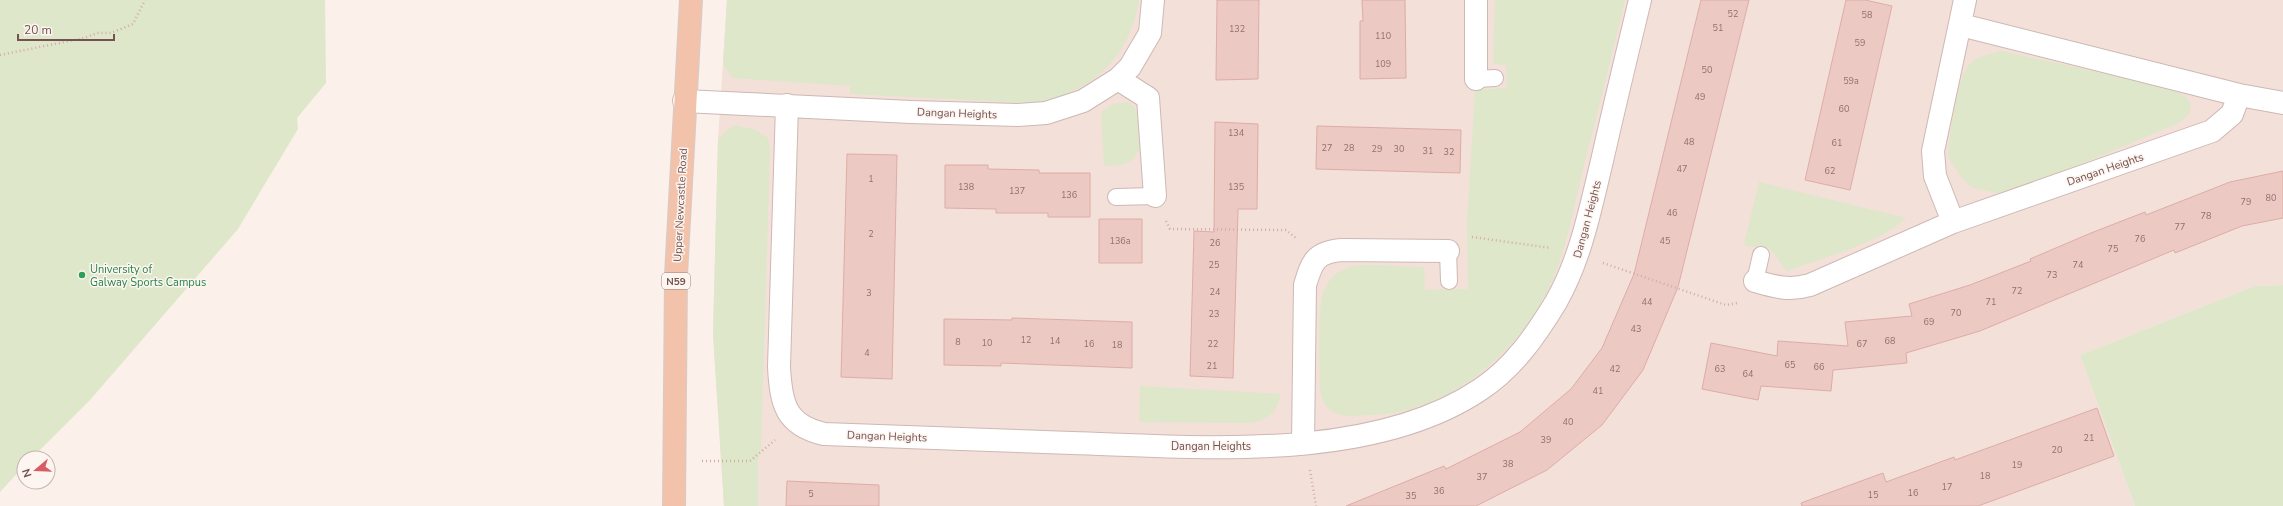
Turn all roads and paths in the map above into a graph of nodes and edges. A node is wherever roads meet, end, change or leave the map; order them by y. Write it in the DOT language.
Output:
graph roads {
  1 [pos="145,0"];
  2 [pos="691,0"];
  3 [pos="1153,0"];
  4 [pos="1476,0"];
  5 [pos="1640,0"];
  6 [pos="1965,0"];
  7 [pos="1961,25"];
  8 [pos="0,55"];
  9 [pos="1118,79"];
  10 [pos="1485,79"];
  11 [pos="2239,95"];
  12 [pos="684,101"];
  13 [pos="2283,103"];
  14 [pos="787,105"];
  15 [pos="1155,196"];
  16 [pos="1116,197"];
  17 [pos="1953,222"];
  18 [pos="1448,251"];
  19 [pos="1579,255"];
  20 [pos="1761,255"];
  21 [pos="1318,256"];
  22 [pos="1449,282"];
  23 [pos="1763,283"];
  24 [pos="797,422"];
  25 [pos="1303,443"];
  26 [pos="675,461"];
  27 [pos="674,506"];
  28 [pos="1316,506"];
  1 -- 8 [label="path"];
  2 -- 12 [label="main road, Upper Newcastle Road / N59"];
  3 -- 9 [label="street, Dangan Heights"];
  4 -- 10 [label="street"];
  5 -- 19 [label="street, Dangan Heights"];
  6 -- 7 [label="street"];
  7 -- 11 [label="street"];
  7 -- 17 [label="street"];
  9 -- 14 [label="street, Dangan Heights"];
  9 -- 15 [label="street"];
  11 -- 13 [label="street"];
  11 -- 17 [label="street, Dangan Heights"];
  12 -- 14 [label="street, Dangan Heights"];
  12 -- 26 [label="main road, Upper Newcastle Road / N59"];
  14 -- 24 [label="street, Dangan Heights"];
  15 -- 16 [label="lane"];
  15 -- 21 [label="path"];
  17 -- 23 [label="street, Dangan Heights"];
  18 -- 19 [label="path"];
  18 -- 21 [label="street"];
  18 -- 22 [label="lane"];
  19 -- 23 [label="path"];
  19 -- 25 [label="street, Dangan Heights"];
  20 -- 23 [label="lane"];
  21 -- 25 [label="street"];
  24 -- 25 [label="street, Dangan Heights"];
  24 -- 26 [label="path"];
  25 -- 28 [label="path"];
  26 -- 27 [label="main road, Upper Newcastle Road / N59"];
}
